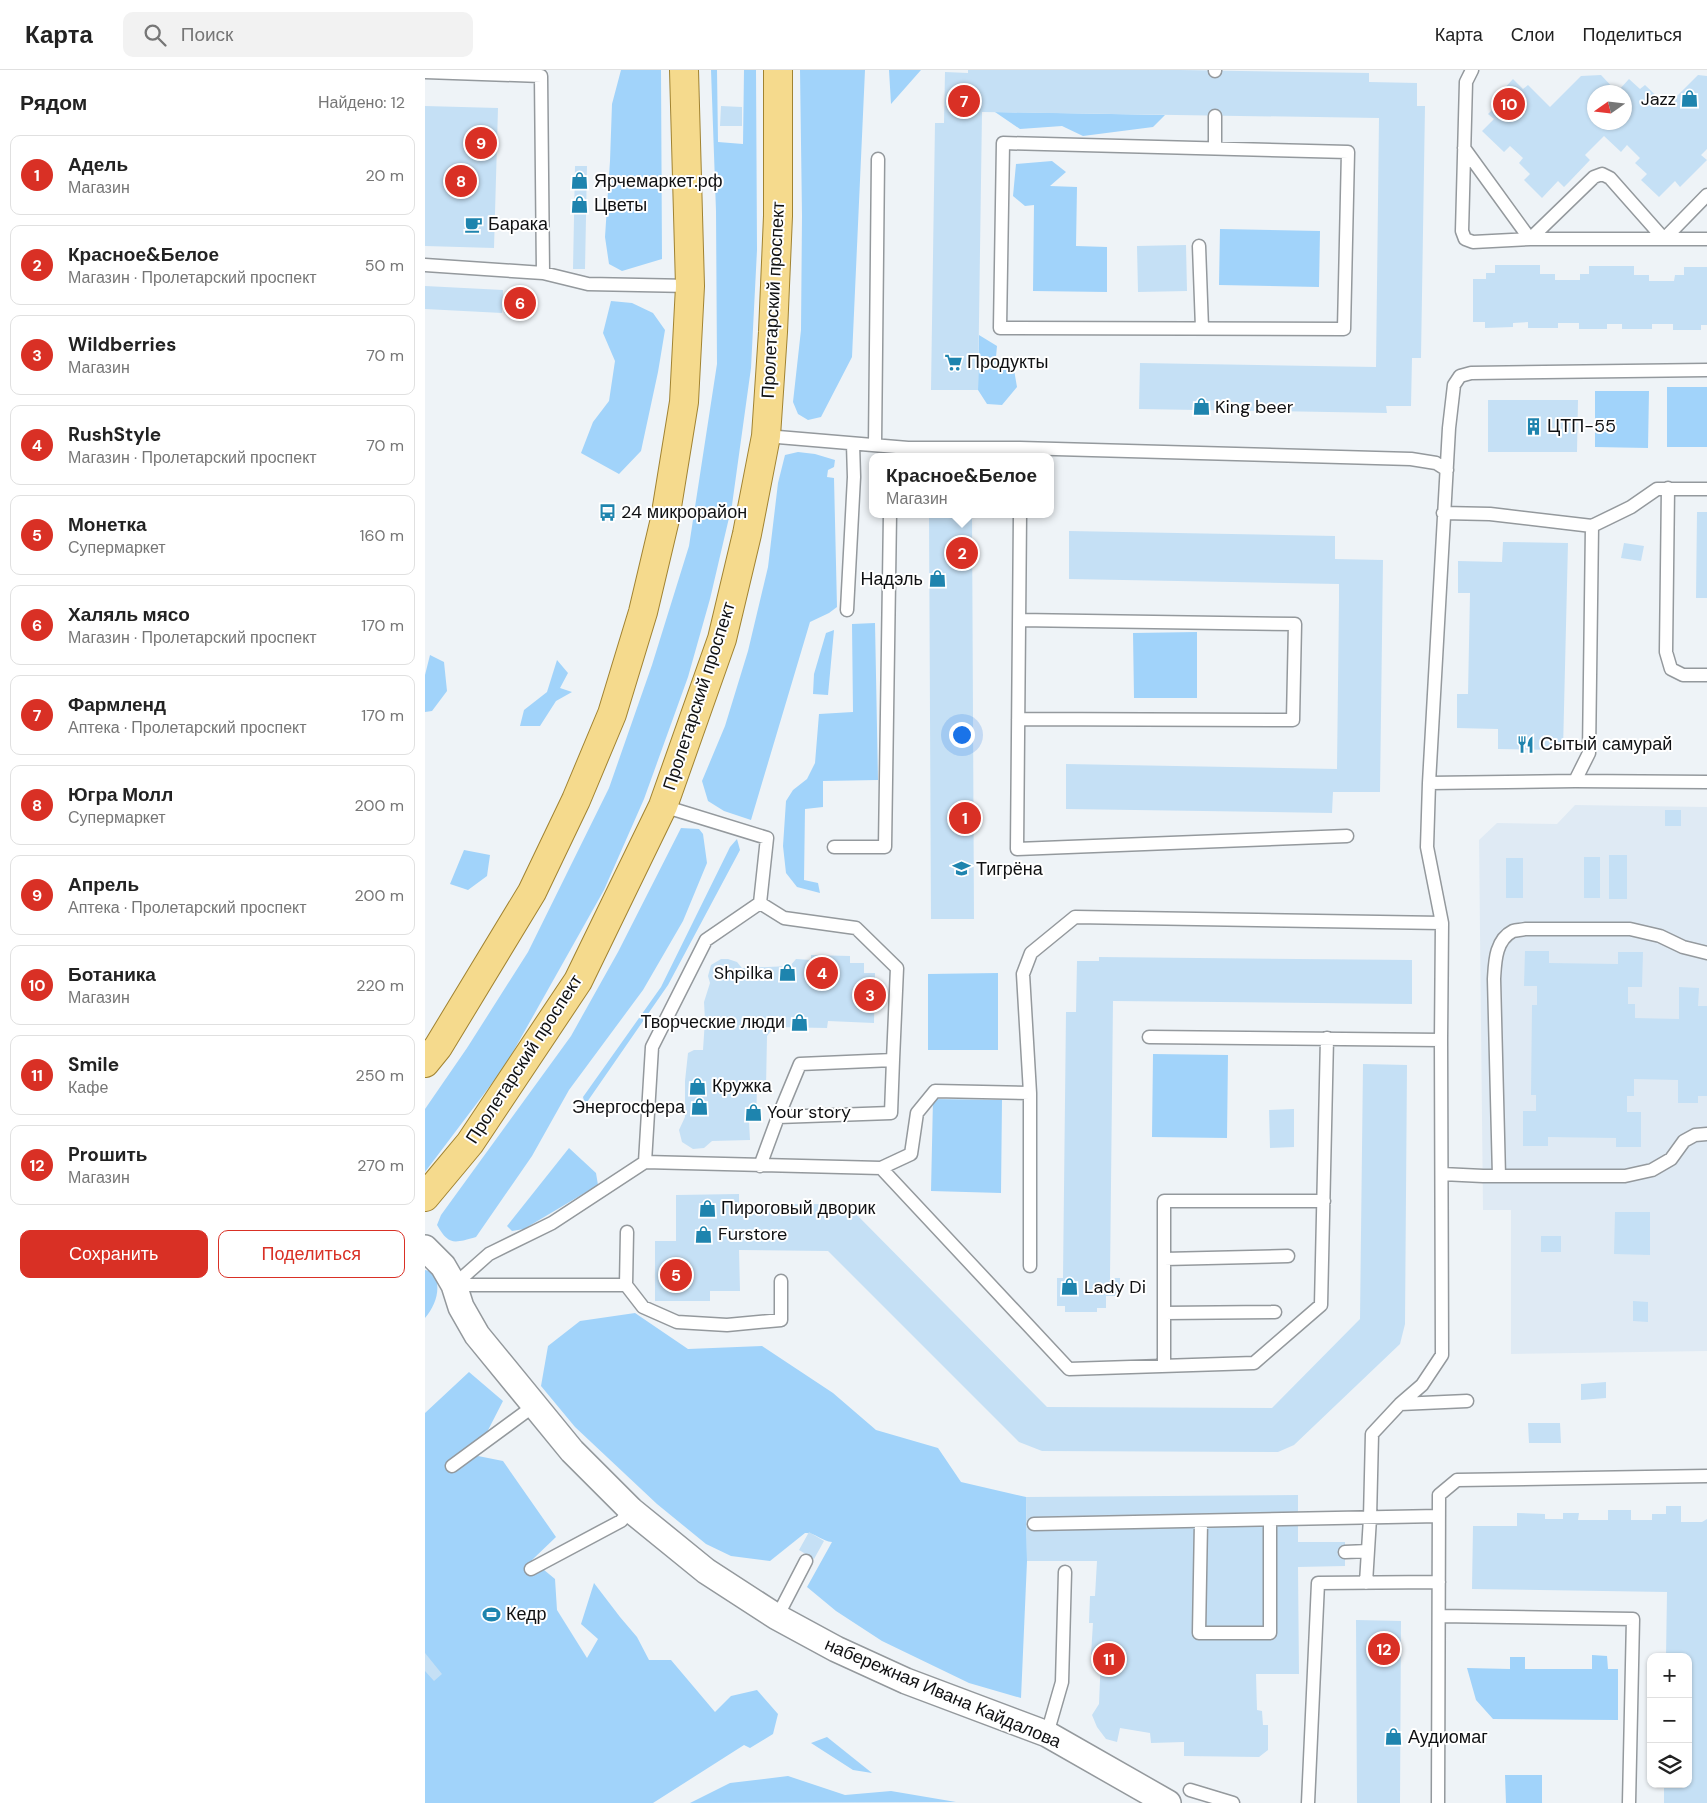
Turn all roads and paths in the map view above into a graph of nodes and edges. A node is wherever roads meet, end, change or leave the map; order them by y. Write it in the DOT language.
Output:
graph roads {
  1 [pos="684,70"];
  2 [pos="778,70"];
  3 [pos="1472,70"];
  4 [pos="425,72"];
  5 [pos="1215,116"];
  6 [pos="1215,148"];
  7 [pos="1464,148"];
  8 [pos="878,159"];
  9 [pos="1707,195"];
  10 [pos="1530,239"];
  11 [pos="1664,239"];
  12 [pos="1707,239"];
  13 [pos="1199,246"];
  14 [pos="425,266"];
  15 [pos="543,273"];
  16 [pos="691,286"];
  17 [pos="1201,328"];
  18 [pos="1707,370"];
  19 [pos="766,436"];
  20 [pos="853,444"];
  21 [pos="875,445"];
  22 [pos="892,452"];
  23 [pos="1020,453"];
  24 [pos="1054,454"];
  25 [pos="1447,470"];
  26 [pos="1668,488"];
  27 [pos="1707,489"];
  28 [pos="1443,513"];
  29 [pos="891,518"];
  30 [pos="1019,518"];
  31 [pos="1592,526"];
  32 [pos="847,610"];
  33 [pos="1019,620"];
  34 [pos="1707,675"];
  35 [pos="1018,719"];
  36 [pos="1575,781"];
  37 [pos="1707,782"];
  38 [pos="1429,783"];
  39 [pos="663,806"];
  40 [pos="1347,836"];
  41 [pos="834,847"];
  42 [pos="760,903"];
  43 [pos="1442,923"];
  44 [pos="1707,953"];
  45 [pos="1149,1037"];
  46 [pos="1327,1038"];
  47 [pos="1441,1040"];
  48 [pos="893,1060"];
  49 [pos="425,1064"];
  50 [pos="1030,1093"];
  51 [pos="778,1117"];
  52 [pos="1707,1134"];
  53 [pos="645,1162"];
  54 [pos="760,1166"];
  55 [pos="881,1168"];
  56 [pos="1442,1174"];
  57 [pos="1499,1176"];
  58 [pos="425,1197"];
  59 [pos="1324,1201"];
  60 [pos="627,1232"];
  61 [pos="425,1248"];
  62 [pos="1288,1256"];
  63 [pos="1164,1259"];
  64 [pos="1030,1266"];
  65 [pos="781,1281"];
  66 [pos="454,1285"];
  67 [pos="626,1285"];
  68 [pos="1164,1312"];
  69 [pos="1275,1312"];
  70 [pos="1164,1366"];
  71 [pos="1467,1401"];
  72 [pos="535,1404"];
  73 [pos="1400,1404"];
  74 [pos="452,1466"];
  75 [pos="1707,1476"];
  76 [pos="631,1510"];
  77 [pos="1439,1516"];
  78 [pos="1370,1518"];
  79 [pos="1270,1521"];
  80 [pos="1201,1522"];
  81 [pos="1035,1524"];
  82 [pos="1368,1551"];
  83 [pos="1345,1552"];
  84 [pos="806,1561"];
  85 [pos="531,1569"];
  86 [pos="1065,1572"];
  87 [pos="1439,1582"];
  88 [pos="1366,1583"];
  89 [pos="1439,1616"];
  90 [pos="777,1617"];
  91 [pos="1047,1734"];
  92 [pos="1190,1790"];
  93 [pos="1168,1803"];
  94 [pos="1233,1803"];
  95 [pos="1308,1803"];
  96 [pos="1438,1803"];
  97 [pos="1629,1803"];
  1 -- 16 [label="main road"];
  2 -- 19 [label="main road, Пролетарский проспект"];
  3 -- 7 [label="lane"];
  4 -- 15 [label="lane"];
  5 -- 6 [label="lane"];
  6 -- 17 [label="lane"];
  6 -- 17 [label="lane"];
  7 -- 10 [label="lane"];
  7 -- 10 [label="lane"];
  8 -- 21 [label="lane"];
  9 -- 11 [label="lane"];
  10 -- 11 [label="lane"];
  10 -- 11 [label="lane"];
  11 -- 12 [label="lane"];
  13 -- 17 [label="lane"];
  14 -- 15 [label="lane"];
  15 -- 16 [label="lane"];
  16 -- 49 [label="main road"];
  18 -- 25 [label="lane"];
  19 -- 20 [label="lane"];
  19 -- 39 [label="main road, Пролетарский проспект"];
  20 -- 21 [label="lane"];
  20 -- 32 [label="lane"];
  21 -- 22 [label="lane"];
  22 -- 23 [label="lane"];
  24 -- 25 [label="lane"];
  25 -- 28 [label="lane"];
  26 -- 27 [label="lane"];
  26 -- 31 [label="lane"];
  26 -- 34 [label="lane"];
  28 -- 31 [label="lane"];
  28 -- 38 [label="lane"];
  29 -- 41 [label="lane"];
  30 -- 33 [label="lane"];
  31 -- 36 [label="lane"];
  33 -- 35 [label="lane"];
  33 -- 35 [label="lane"];
  35 -- 40 [label="lane"];
  36 -- 37 [label="lane"];
  36 -- 38 [label="lane"];
  38 -- 43 [label="lane"];
  39 -- 42 [label="lane"];
  39 -- 58 [label="main road, Пролетарский проспект"];
  42 -- 48 [label="lane"];
  42 -- 53 [label="lane"];
  43 -- 47 [label="lane"];
  43 -- 50 [label="lane"];
  44 -- 57 [label="lane"];
  45 -- 46 [label="lane"];
  46 -- 47 [label="lane"];
  46 -- 59 [label="lane"];
  47 -- 56 [label="lane"];
  48 -- 51 [label="lane"];
  48 -- 51 [label="lane"];
  50 -- 55 [label="lane"];
  50 -- 64 [label="lane"];
  51 -- 54 [label="lane"];
  52 -- 57 [label="lane"];
  53 -- 54 [label="lane"];
  53 -- 66 [label="lane"];
  54 -- 55 [label="lane"];
  55 -- 70 [label="lane"];
  56 -- 57 [label="lane"];
  56 -- 73 [label="lane"];
  59 -- 63 [label="lane"];
  59 -- 70 [label="lane"];
  60 -- 67 [label="lane"];
  61 -- 66 [label="street, набережная Ивана Кайдалова"];
  62 -- 63 [label="lane"];
  63 -- 68 [label="lane"];
  65 -- 67 [label="lane"];
  66 -- 67 [label="lane"];
  66 -- 72 [label="street, набережная Ивана Кайдалова"];
  68 -- 69 [label="lane"];
  68 -- 70 [label="lane"];
  71 -- 73 [label="lane"];
  72 -- 74 [label="lane"];
  72 -- 76 [label="street, набережная Ивана Кайдалова"];
  73 -- 78 [label="lane"];
  75 -- 77 [label="lane"];
  76 -- 85 [label="lane"];
  76 -- 90 [label="street, набережная Ивана Кайдалова"];
  77 -- 78 [label="lane"];
  77 -- 87 [label="lane"];
  78 -- 79 [label="lane"];
  78 -- 82 [label="lane"];
  79 -- 80 [label="lane"];
  79 -- 80 [label="lane"];
  80 -- 81 [label="lane"];
  82 -- 83 [label="lane"];
  82 -- 88 [label="lane"];
  84 -- 90 [label="lane"];
  86 -- 91 [label="lane"];
  87 -- 88 [label="lane"];
  87 -- 89 [label="lane"];
  88 -- 95 [label="lane"];
  89 -- 96 [label="lane"];
  89 -- 97 [label="lane"];
  90 -- 91 [label="street, набережная Ивана Кайдалова"];
  91 -- 93 [label="street, набережная Ивана Кайдалова"];
  92 -- 94 [label="lane"];
}
